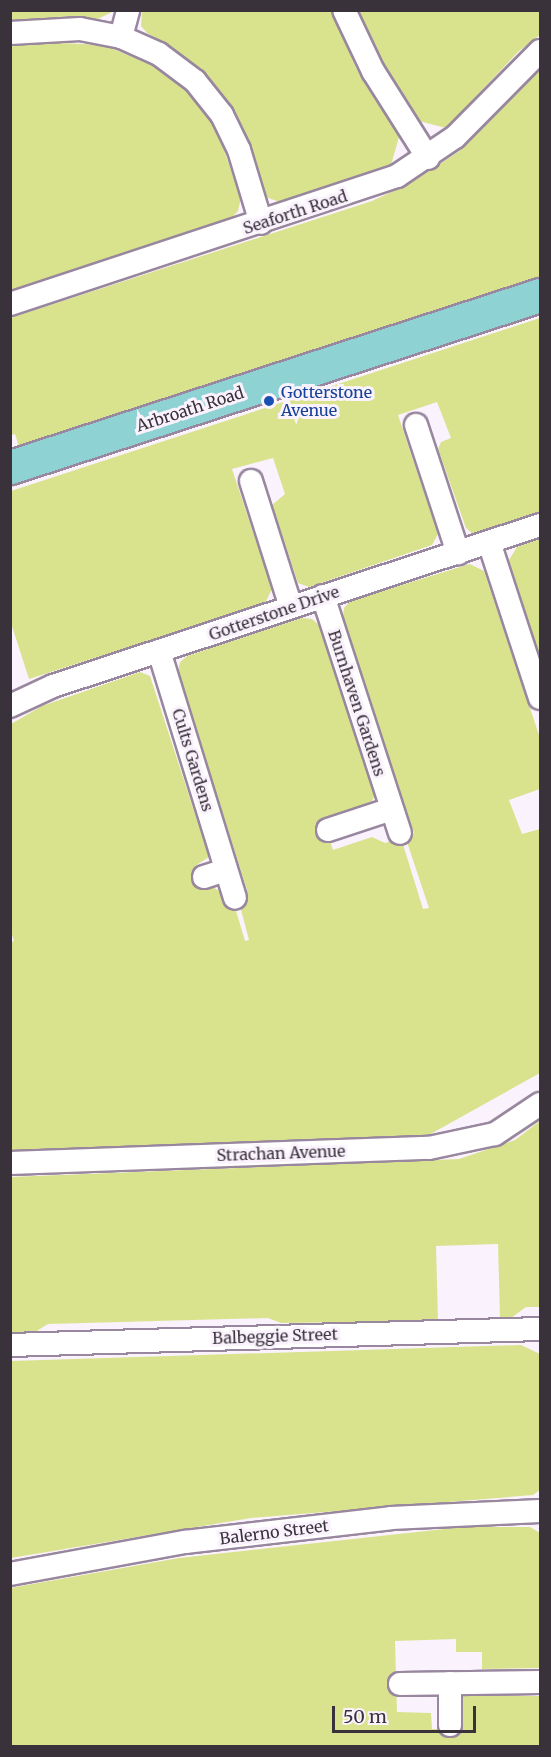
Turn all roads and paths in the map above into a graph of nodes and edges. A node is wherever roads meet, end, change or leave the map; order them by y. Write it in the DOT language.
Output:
graph roads {
  1 [pos="128,10"];
  2 [pos="344,10"];
  3 [pos="10,33"];
  4 [pos="121,37"];
  5 [pos="540,51"];
  6 [pos="428,158"];
  7 [pos="261,223"];
  8 [pos="540,295"];
  9 [pos="10,304"];
  10 [pos="416,426"];
  11 [pos="10,467"];
  12 [pos="251,481"];
  13 [pos="540,525"];
  14 [pos="489,542"];
  15 [pos="458,553"];
  16 [pos="323,596"];
  17 [pos="291,607"];
  18 [pos="159,651"];
  19 [pos="540,698"];
  20 [pos="10,706"];
  21 [pos="392,809"];
  22 [pos="328,830"];
  23 [pos="400,833"];
  24 [pos="226,870"];
  25 [pos="204,877"];
  26 [pos="235,898"];
  27 [pos="540,1104"];
  28 [pos="10,1163"];
  29 [pos="540,1329"];
  30 [pos="10,1345"];
  31 [pos="540,1511"];
  32 [pos="10,1574"];
  33 [pos="540,1682"];
  34 [pos="450,1683"];
  35 [pos="400,1684"];
  36 [pos="450,1725"];
  1 -- 4 [label="street"];
  2 -- 6 [label="street"];
  3 -- 4 [label="street"];
  4 -- 7 [label="street"];
  5 -- 6 [label="street, Seaforth Road"];
  6 -- 7 [label="street, Seaforth Road"];
  7 -- 9 [label="street, Seaforth Road"];
  8 -- 11 [label="main road, Arbroath Road"];
  10 -- 15 [label="street"];
  12 -- 17 [label="street"];
  13 -- 14 [label="street, Gotterstone Drive"];
  14 -- 15 [label="street, Gotterstone Drive"];
  14 -- 19 [label="street"];
  15 -- 16 [label="street, Gotterstone Drive"];
  16 -- 17 [label="street, Gotterstone Drive"];
  16 -- 21 [label="street, Burnhaven Gardens"];
  17 -- 18 [label="street, Gotterstone Drive"];
  18 -- 20 [label="street, Gotterstone Drive"];
  18 -- 24 [label="street, Cults Gardens"];
  21 -- 22 [label="street"];
  21 -- 23 [label="street, Burnhaven Gardens"];
  24 -- 25 [label="street"];
  24 -- 26 [label="street, Cults Gardens"];
  27 -- 28 [label="street, Strachan Avenue"];
  29 -- 30 [label="street, Balbeggie Street"];
  31 -- 32 [label="street, Balerno Street"];
  33 -- 34 [label="street"];
  34 -- 35 [label="street"];
  34 -- 36 [label="street"];
}
